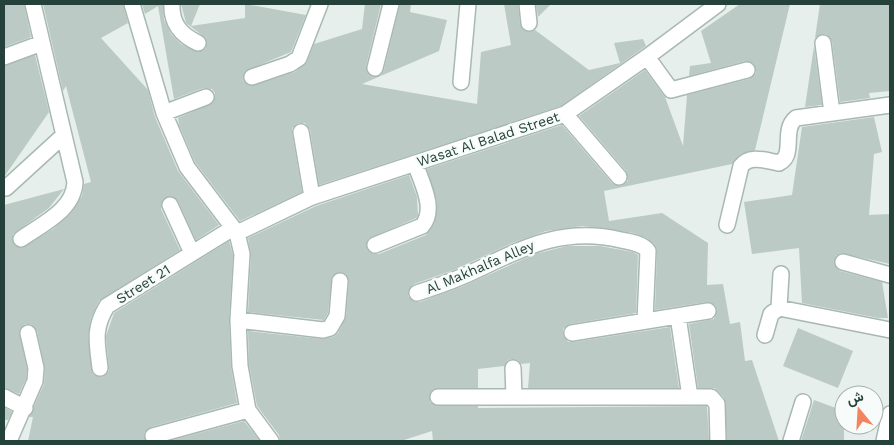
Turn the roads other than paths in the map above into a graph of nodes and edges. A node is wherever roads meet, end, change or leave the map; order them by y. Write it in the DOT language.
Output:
graph roads {
  1 [pos="33,4"];
  2 [pos="132,4"];
  3 [pos="172,4"];
  4 [pos="320,4"];
  5 [pos="391,4"];
  6 [pos="468,4"];
  7 [pos="527,4"];
  8 [pos="718,4"];
  9 [pos="529,23"];
  10 [pos="42,43"];
  11 [pos="198,43"];
  12 [pos="823,43"];
  13 [pos="4,57"];
  14 [pos="646,58"];
  15 [pos="375,68"];
  16 [pos="747,70"];
  17 [pos="252,77"];
  18 [pos="461,82"];
  19 [pos="206,97"];
  20 [pos="890,105"];
  21 [pos="164,113"];
  22 [pos="832,113"];
  23 [pos="565,114"];
  24 [pos="301,132"];
  25 [pos="64,136"];
  26 [pos="415,163"];
  27 [pos="619,177"];
  28 [pos="6,188"];
  29 [pos="312,197"];
  30 [pos="170,205"];
  31 [pos="727,225"];
  32 [pos="235,230"];
  33 [pos="21,239"];
  34 [pos="375,245"];
  35 [pos="192,253"];
  36 [pos="843,262"];
  37 [pos="781,274"];
  38 [pos="890,275"];
  39 [pos="340,281"];
  40 [pos="417,293"];
  41 [pos="780,308"];
  42 [pos="708,311"];
  43 [pos="678,316"];
  44 [pos="238,320"];
  45 [pos="645,321"];
  46 [pos="890,330"];
  47 [pos="28,333"];
  48 [pos="572,333"];
  49 [pos="765,335"];
  50 [pos="100,368"];
  51 [pos="513,368"];
  52 [pos="514,396"];
  53 [pos="4,397"];
  54 [pos="438,397"];
  55 [pos="690,397"];
  56 [pos="803,402"];
  57 [pos="25,408"];
  58 [pos="248,410"];
  59 [pos="890,414"];
  60 [pos="153,436"];
  61 [pos="10,441"];
  62 [pos="271,441"];
  63 [pos="718,441"];
  64 [pos="791,441"];
  65 [pos="884,441"];
  1 -- 10 [label="street"];
  2 -- 21 [label="street"];
  3 -- 11 [label="street"];
  4 -- 17 [label="street"];
  5 -- 15 [label="street"];
  6 -- 18 [label="street"];
  7 -- 9 [label="street"];
  8 -- 14 [label="street, Wasat Al Balad Street"];
  10 -- 13 [label="street"];
  10 -- 25 [label="street"];
  12 -- 22 [label="street"];
  14 -- 16 [label="street"];
  14 -- 23 [label="street, Wasat Al Balad Street"];
  19 -- 21 [label="street"];
  20 -- 22 [label="street"];
  21 -- 32 [label="street"];
  22 -- 31 [label="street"];
  23 -- 26 [label="street, Wasat Al Balad Street"];
  23 -- 27 [label="street"];
  24 -- 29 [label="street"];
  25 -- 28 [label="street"];
  25 -- 33 [label="street"];
  26 -- 29 [label="street, Wasat Al Balad Street"];
  26 -- 34 [label="street"];
  29 -- 32 [label="street, Wasat Al Balad Street"];
  30 -- 35 [label="street"];
  32 -- 35 [label="street, Street 21"];
  32 -- 44 [label="street"];
  35 -- 50 [label="street, Street 21"];
  36 -- 38 [label="street"];
  37 -- 41 [label="street"];
  39 -- 44 [label="street"];
  40 -- 45 [label="street, Al Makhalfa Alley"];
  41 -- 46 [label="street"];
  41 -- 49 [label="street"];
  42 -- 43 [label="street"];
  43 -- 45 [label="street"];
  43 -- 55 [label="street"];
  44 -- 58 [label="street"];
  45 -- 48 [label="street"];
  47 -- 57 [label="street"];
  51 -- 52 [label="street"];
  52 -- 54 [label="street"];
  52 -- 55 [label="street"];
  53 -- 57 [label="street"];
  55 -- 63 [label="street"];
  56 -- 64 [label="street"];
  57 -- 61 [label="street"];
  58 -- 60 [label="street"];
  58 -- 62 [label="street"];
  59 -- 65 [label="street"];
}
